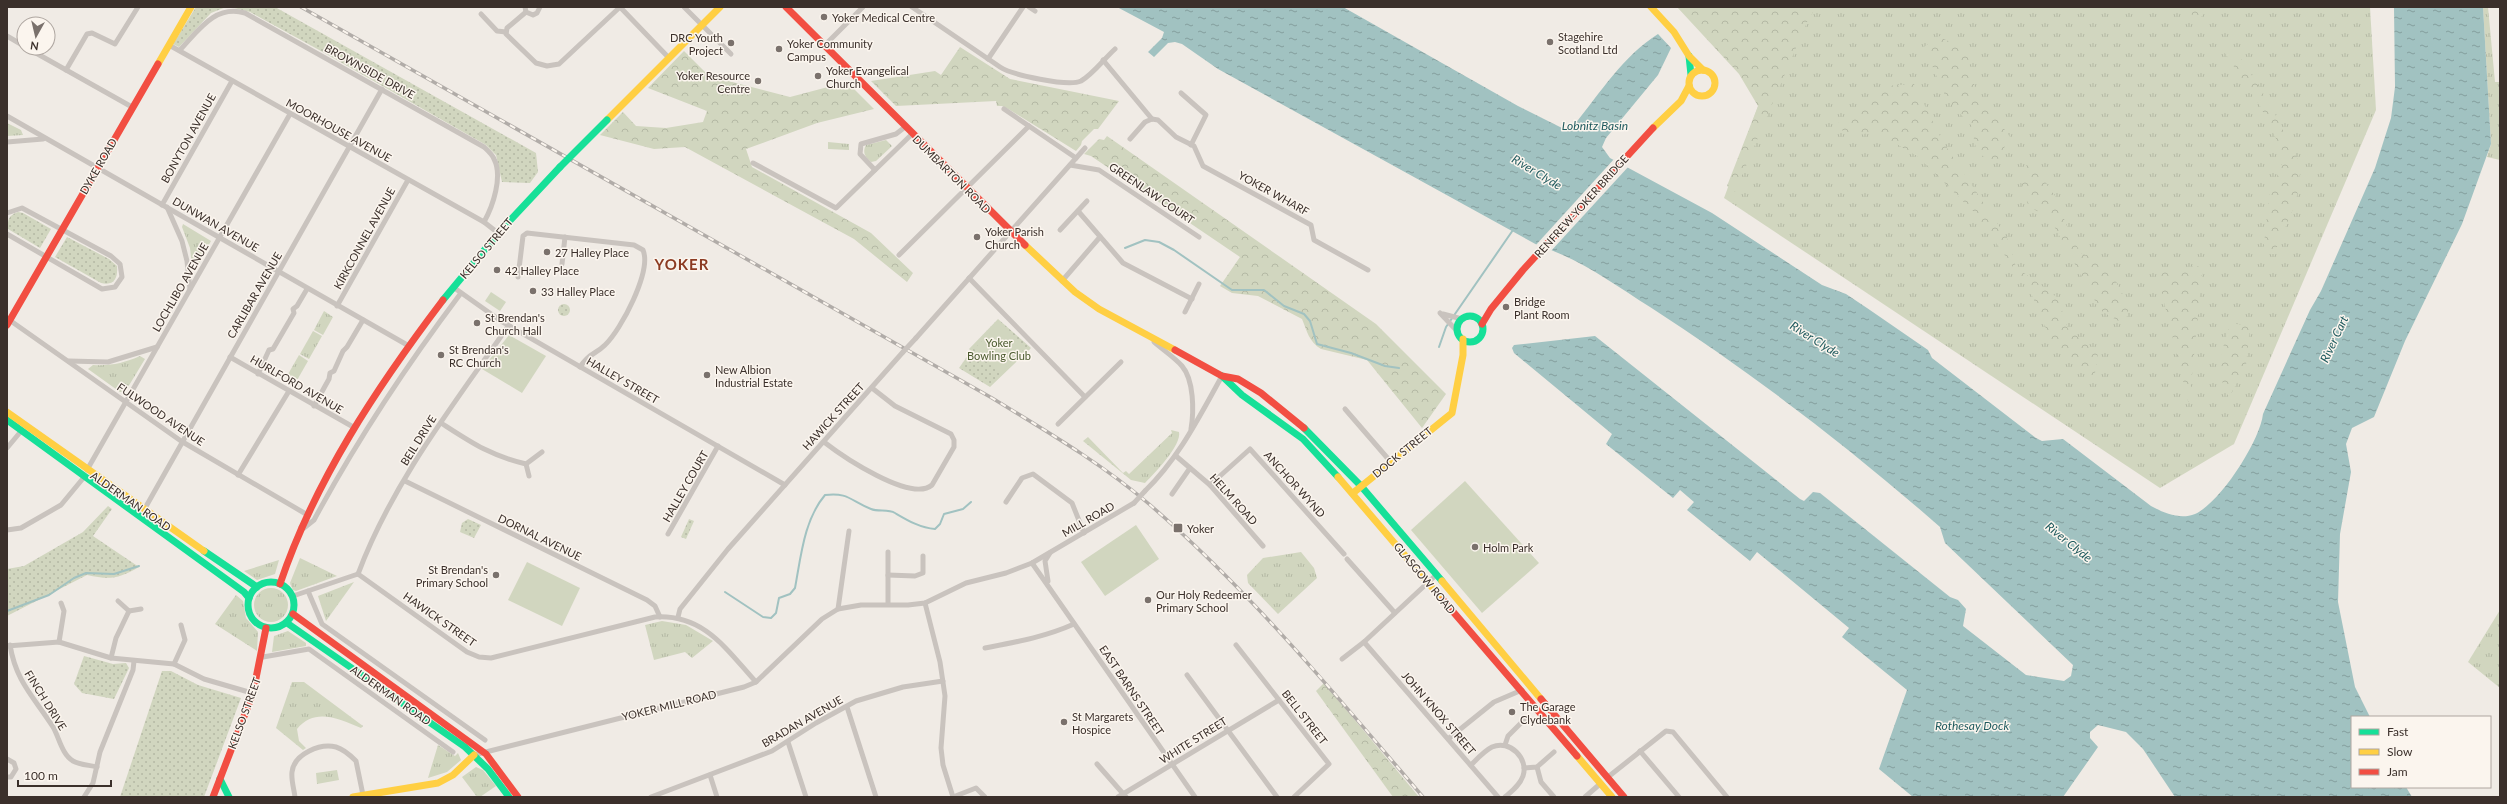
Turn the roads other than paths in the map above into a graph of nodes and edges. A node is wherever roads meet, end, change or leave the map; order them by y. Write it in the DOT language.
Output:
graph roads {
  1 [pos="138,7"];
  2 [pos="191,7"];
  3 [pos="540,7"];
  4 [pos="620,7"];
  5 [pos="684,7"];
  6 [pos="720,7"];
  7 [pos="786,7"];
  8 [pos="863,7"];
  9 [pos="912,7"];
  10 [pos="1023,7"];
  11 [pos="1029,7"];
  12 [pos="1651,7"];
  13 [pos="525,10"];
  14 [pos="1035,11"];
  15 [pos="481,14"];
  16 [pos="702,25"];
  17 [pos="506,32"];
  18 [pos="7,36"];
  19 [pos="16,41"];
  20 [pos="169,44"];
  21 [pos="825,45"];
  22 [pos="1115,49"];
  23 [pos="180,50"];
  24 [pos="731,54"];
  25 [pos="41,56"];
  26 [pos="1689,56"];
  27 [pos="669,58"];
  28 [pos="988,59"];
  29 [pos="1103,60"];
  30 [pos="66,70"];
  31 [pos="1703,70"];
  32 [pos="1691,75"];
  33 [pos="232,81"];
  34 [pos="1689,86"];
  35 [pos="382,89"];
  36 [pos="1181,93"];
  37 [pos="1695,94"];
  38 [pos="1681,101"];
  39 [pos="132,107"];
  40 [pos="1004,109"];
  41 [pos="290,114"];
  42 [pos="7,116"];
  43 [pos="1152,119"];
  44 [pos="1029,126"];
  45 [pos="904,127"];
  46 [pos="912,134"];
  47 [pos="1130,138"];
  48 [pos="44,139"];
  49 [pos="7,142"];
  50 [pos="1191,145"];
  51 [pos="349,147"];
  52 [pos="1085,148"];
  53 [pos="1076,158"];
  54 [pos="753,163"];
  55 [pos="1070,165"];
  56 [pos="97,167"];
  57 [pos="875,170"];
  58 [pos="408,180"];
  59 [pos="966,188"];
  60 [pos="1087,201"];
  61 [pos="165,206"];
  62 [pos="1078,211"];
  63 [pos="7,213"];
  64 [pos="484,222"];
  65 [pos="61,230"];
  66 [pos="1060,230"];
  67 [pos="1010,231"];
  68 [pos="498,233"];
  69 [pos="7,234"];
  70 [pos="565,237"];
  71 [pos="1100,237"];
  72 [pos="1199,237"];
  73 [pos="220,238"];
  74 [pos="899,255"];
  75 [pos="45,258"];
  76 [pos="562,264"];
  77 [pos="1368,270"];
  78 [pos="279,272"];
  79 [pos="518,277"];
  80 [pos="969,278"];
  81 [pos="1062,281"];
  82 [pos="1200,284"];
  83 [pos="453,287"];
  84 [pos="190,289"];
  85 [pos="308,289"];
  86 [pos="461,293"];
  87 [pos="1192,299"];
  88 [pos="337,306"];
  89 [pos="1491,309"];
  90 [pos="1185,312"];
  91 [pos="1475,317"];
  92 [pos="1462,319"];
  93 [pos="363,320"];
  94 [pos="8,321"];
  95 [pos="1482,324"];
  96 [pos="509,325"];
  97 [pos="1142,332"];
  98 [pos="1458,332"];
  99 [pos="1462,339"];
  100 [pos="1472,341"];
  101 [pos="409,346"];
  102 [pos="157,347"];
  103 [pos="1463,355"];
  104 [pos="230,358"];
  105 [pos="68,361"];
  106 [pos="1121,362"];
  107 [pos="580,367"];
  108 [pos="258,374"];
  109 [pos="1222,376"];
  110 [pos="1238,379"];
  111 [pos="872,388"];
  112 [pos="289,392"];
  113 [pos="1085,397"];
  114 [pos="126,404"];
  115 [pos="314,406"];
  116 [pos="1345,409"];
  117 [pos="7,412"];
  118 [pos="7,420"];
  119 [pos="441,423"];
  120 [pos="1058,424"];
  121 [pos="355,428"];
  122 [pos="22,430"];
  123 [pos="1191,432"];
  124 [pos="181,441"];
  125 [pos="824,442"];
  126 [pos="718,446"];
  127 [pos="7,448"];
  128 [pos="542,452"];
  129 [pos="1176,456"];
  130 [pos="1390,461"];
  131 [pos="526,464"];
  132 [pos="1190,468"];
  133 [pos="86,473"];
  134 [pos="238,475"];
  135 [pos="529,476"];
  136 [pos="405,481"];
  137 [pos="785,485"];
  138 [pos="1210,485"];
  139 [pos="1361,486"];
  140 [pos="1353,493"];
  141 [pos="1172,494"];
  142 [pos="1006,502"];
  143 [pos="144,510"];
  144 [pos="306,514"];
  145 [pos="300,527"];
  146 [pos="7,530"];
  147 [pos="849,531"];
  148 [pos="1084,533"];
  149 [pos="668,534"];
  150 [pos="1262,546"];
  151 [pos="888,552"];
  152 [pos="1050,552"];
  153 [pos="923,556"];
  154 [pos="1032,563"];
  155 [pos="358,574"];
  156 [pos="888,575"];
  157 [pos="1436,575"];
  158 [pos="1428,582"];
  159 [pos="966,583"];
  160 [pos="280,584"];
  161 [pos="257,587"];
  162 [pos="308,591"];
  163 [pos="1053,593"];
  164 [pos="293,596"];
  165 [pos="249,598"];
  166 [pos="118,601"];
  167 [pos="61,603"];
  168 [pos="925,603"];
  169 [pos="888,604"];
  170 [pos="141,609"];
  171 [pos="838,609"];
  172 [pos="129,611"];
  173 [pos="1395,613"];
  174 [pos="293,614"];
  175 [pos="657,617"];
  176 [pos="678,617"];
  177 [pos="286,623"];
  178 [pos="1074,624"];
  179 [pos="181,626"];
  180 [pos="266,628"];
  181 [pos="59,642"];
  182 [pos="1364,642"];
  183 [pos="8,645"];
  184 [pos="1236,645"];
  185 [pos="985,648"];
  186 [pos="111,658"];
  187 [pos="263,658"];
  188 [pos="1342,659"];
  189 [pos="134,661"];
  190 [pos="174,664"];
  191 [pos="1187,675"];
  192 [pos="943,681"];
  193 [pos="756,682"];
  194 [pos="1522,690"];
  195 [pos="252,693"];
  196 [pos="1279,700"];
  197 [pos="847,707"];
  198 [pos="1525,718"];
  199 [pos="456,721"];
  200 [pos="451,727"];
  201 [pos="1228,730"];
  202 [pos="1448,739"];
  203 [pos="485,740"];
  204 [pos="788,742"];
  205 [pos="1505,745"];
  206 [pos="1640,750"];
  207 [pos="453,752"];
  208 [pos="1554,752"];
  209 [pos="486,754"];
  210 [pos="474,756"];
  211 [pos="7,759"];
  212 [pos="1097,764"];
  213 [pos="1172,765"];
  214 [pos="1471,765"];
  215 [pos="97,767"];
  216 [pos="1537,767"];
  217 [pos="1524,768"];
  218 [pos="710,775"];
  219 [pos="7,777"];
  220 [pos="1608,777"];
  221 [pos="220,779"];
  222 [pos="1600,784"];
  223 [pos="363,795"];
  224 [pos="1125,795"];
  225 [pos="84,797"];
  226 [pos="213,797"];
  227 [pos="228,797"];
  228 [pos="295,797"];
  229 [pos="353,797"];
  230 [pos="509,797"];
  231 [pos="518,797"];
  232 [pos="651,797"];
  233 [pos="717,797"];
  234 [pos="806,797"];
  235 [pos="876,797"];
  236 [pos="954,797"];
  237 [pos="985,797"];
  238 [pos="1118,797"];
  239 [pos="1195,797"];
  240 [pos="1277,797"];
  241 [pos="1294,797"];
  242 [pos="1498,797"];
  243 [pos="1505,797"];
  244 [pos="1554,797"];
  245 [pos="1585,797"];
  246 [pos="1612,797"];
  247 [pos="1624,797"];
  248 [pos="1679,797"];
  249 [pos="1727,797"];
  1 -- 30 [label="street"];
  2 -- 20 [label="street, DYKE ROAD"];
  3 -- 13 [label="street"];
  4 -- 17 [label="street"];
  4 -- 27 [label="street"];
  5 -- 16 [label="street"];
  6 -- 16 [label="street, KELSO STREET"];
  7 -- 21 [label="street, DUMBARTON ROAD"];
  8 -- 21 [label="street"];
  9 -- 28 [label="street"];
  10 -- 28 [label="street"];
  11 -- 14 [label="street"];
  12 -- 26 [label="street"];
  13 -- 17 [label="street"];
  15 -- 17 [label="street"];
  16 -- 24 [label="street"];
  16 -- 27 [label="street, KELSO STREET"];
  18 -- 19 [label="street"];
  20 -- 23 [label="street, MOORHOUSE AVENUE"];
  20 -- 39 [label="street, DYKE ROAD"];
  21 -- 45 [label="street, DUMBARTON ROAD"];
  22 -- 29 [label="street"];
  23 -- 33 [label="street, MOORHOUSE AVENUE"];
  23 -- 35 [label="street, BROWNSIDE DRIVE"];
  25 -- 30 [label="street"];
  26 -- 31 [label="street"];
  26 -- 32 [label="street"];
  27 -- 68 [label="street, KELSO STREET, bridge"];
  28 -- 29 [label="street"];
  29 -- 43 [label="street, YOKER WHARF"];
  30 -- 39 [label="street"];
  31 -- 32 [label="street"];
  31 -- 37 [label="street"];
  32 -- 34 [label="street"];
  33 -- 41 [label="street, MOORHOUSE AVENUE"];
  33 -- 61 [label="street, BONYTON AVENUE"];
  34 -- 37 [label="street"];
  34 -- 38 [label="street"];
  35 -- 51 [label="street, CARLIBAR AVENUE"];
  35 -- 64 [label="street, BROWNSIDE DRIVE"];
  36 -- 50 [label="street"];
  37 -- 38 [label="street"];
  38 -- 89 [label="street, RENFREW-YOKER BRIDGE"];
  39 -- 56 [label="street, DYKE ROAD"];
  40 -- 44 [label="street"];
  41 -- 51 [label="street, MOORHOUSE AVENUE"];
  41 -- 73 [label="street, LOCHLIBO AVENUE"];
  42 -- 48 [label="street, DUNWAN AVENUE"];
  43 -- 47 [label="street"];
  43 -- 50 [label="street, YOKER WHARF"];
  44 -- 53 [label="street"];
  44 -- 59 [label="street"];
  45 -- 46 [label="street, DUMBARTON ROAD"];
  45 -- 57 [label="street"];
  46 -- 57 [label="street"];
  46 -- 59 [label="street, DUMBARTON ROAD"];
  48 -- 49 [label="street"];
  48 -- 56 [label="street, DUNWAN AVENUE"];
  50 -- 77 [label="street, YOKER WHARF"];
  51 -- 58 [label="street, MOORHOUSE AVENUE"];
  51 -- 78 [label="street, CARLIBAR AVENUE"];
  52 -- 53 [label="street, HAWICK STREET"];
  53 -- 55 [label="street, HAWICK STREET"];
  54 -- 57 [label="street"];
  55 -- 67 [label="street, HAWICK STREET"];
  55 -- 72 [label="street, GREENLAW COURT"];
  56 -- 61 [label="street, DUNWAN AVENUE"];
  56 -- 65 [label="street, DYKE ROAD"];
  58 -- 64 [label="street, MOORHOUSE AVENUE"];
  58 -- 88 [label="street, KIRKCONNEL AVENUE"];
  59 -- 67 [label="street, DUMBARTON ROAD"];
  59 -- 74 [label="street"];
  60 -- 62 [label="street"];
  61 -- 73 [label="street, DUNWAN AVENUE"];
  61 -- 84 [label="street"];
  62 -- 66 [label="street"];
  62 -- 71 [label="street"];
  63 -- 65 [label="street"];
  64 -- 68 [label="street, MOORHOUSE AVENUE"];
  65 -- 75 [label="street, DYKE ROAD"];
  65 -- 75 [label="street"];
  67 -- 80 [label="street, HAWICK STREET"];
  67 -- 81 [label="street, DUMBARTON ROAD"];
  68 -- 83 [label="street, KELSO STREET"];
  69 -- 75 [label="street"];
  70 -- 76 [label="street"];
  70 -- 79 [label="street"];
  70 -- 107 [label="street"];
  71 -- 81 [label="street"];
  71 -- 87 [label="street"];
  73 -- 78 [label="street, DUNWAN AVENUE"];
  73 -- 84 [label="street, LOCHLIBO AVENUE"];
  75 -- 94 [label="street, DYKE ROAD"];
  78 -- 85 [label="street, DUNWAN AVENUE"];
  78 -- 104 [label="street, CARLIBAR AVENUE"];
  80 -- 111 [label="street, HAWICK STREET, bridge"];
  80 -- 113 [label="street"];
  81 -- 97 [label="street, DUMBARTON ROAD"];
  82 -- 87 [label="street"];
  83 -- 86 [label="street, HALLEY STREET"];
  83 -- 101 [label="street, KELSO STREET"];
  84 -- 102 [label="street, LOCHLIBO AVENUE"];
  85 -- 88 [label="street, DUNWAN AVENUE"];
  85 -- 108 [label="street"];
  86 -- 96 [label="street, HALLEY STREET"];
  86 -- 145 [label="street, KELSO STREET"];
  87 -- 90 [label="street"];
  88 -- 93 [label="street, DUNWAN AVENUE"];
  89 -- 91 [label="street"];
  89 -- 95 [label="street, RENFREW-YOKER BRIDGE"];
  91 -- 92 [label="street"];
  91 -- 95 [label="street"];
  92 -- 98 [label="street"];
  92 -- 98 [label="street"];
  93 -- 101 [label="street, DUNWAN AVENUE"];
  93 -- 115 [label="street"];
  94 -- 105 [label="street, FULWOOD AVENUE"];
  95 -- 100 [label="street"];
  96 -- 107 [label="street, HALLEY STREET"];
  96 -- 119 [label="street, BEIL DRIVE"];
  97 -- 109 [label="street, DUMBARTON ROAD"];
  97 -- 123 [label="street, MILL ROAD"];
  98 -- 99 [label="street"];
  99 -- 100 [label="street"];
  99 -- 103 [label="street"];
  100 -- 103 [label="street"];
  101 -- 121 [label="street, KELSO STREET"];
  102 -- 105 [label="street"];
  102 -- 114 [label="street, LOCHLIBO AVENUE"];
  103 -- 130 [label="street, DOCK STREET"];
  104 -- 108 [label="street, HURLFORD AVENUE"];
  104 -- 124 [label="street, CARLIBAR AVENUE"];
  105 -- 114 [label="street, FULWOOD AVENUE"];
  106 -- 113 [label="street"];
  107 -- 126 [label="street, HALLEY STREET"];
  108 -- 112 [label="street, HURLFORD AVENUE"];
  109 -- 110 [label="street, DUMBARTON ROAD"];
  109 -- 123 [label="street, MILL ROAD"];
  109 -- 140 [label="street, GLASGOW ROAD"];
  110 -- 139 [label="street, GLASGOW ROAD"];
  111 -- 125 [label="street, HAWICK STREET"];
  111 -- 125 [label="street"];
  112 -- 115 [label="street, HURLFORD AVENUE"];
  112 -- 134 [label="street"];
  113 -- 120 [label="street"];
  114 -- 124 [label="street, FULWOOD AVENUE"];
  114 -- 133 [label="street, LOCHLIBO AVENUE"];
  115 -- 121 [label="street, HURLFORD AVENUE"];
  116 -- 130 [label="street"];
  117 -- 133 [label="street, ALDERMAN ROAD"];
  118 -- 122 [label="street, ALDERMAN ROAD"];
  119 -- 131 [label="street"];
  119 -- 136 [label="street, BEIL DRIVE"];
  121 -- 144 [label="street, KELSO STREET"];
  122 -- 127 [label="street"];
  122 -- 133 [label="street, ALDERMAN ROAD"];
  123 -- 129 [label="street, MILL ROAD"];
  124 -- 134 [label="street, FULWOOD AVENUE"];
  124 -- 143 [label="street, CARLIBAR AVENUE"];
  125 -- 137 [label="street, HAWICK STREET"];
  126 -- 137 [label="street, HALLEY STREET"];
  126 -- 149 [label="street, HALLEY COURT"];
  128 -- 131 [label="street"];
  129 -- 132 [label="street, HELM ROAD"];
  129 -- 148 [label="street, MILL ROAD, bridge"];
  130 -- 139 [label="street, DOCK STREET"];
  131 -- 135 [label="street"];
  132 -- 138 [label="street, HELM ROAD"];
  132 -- 141 [label="street"];
  133 -- 143 [label="street, ALDERMAN ROAD"];
  133 -- 146 [label="street, LOCHLIBO AVENUE"];
  133 -- 165 [label="street, ALDERMAN ROAD"];
  134 -- 144 [label="street, FULWOOD AVENUE"];
  136 -- 155 [label="street, BEIL DRIVE"];
  136 -- 175 [label="street, DORNAL AVENUE"];
  137 -- 176 [label="street, HAWICK STREET"];
  138 -- 150 [label="street, HELM ROAD"];
  138 -- 173 [label="street, ANCHOR WYND"];
  139 -- 140 [label="street, DOCK STREET"];
  139 -- 157 [label="street, GLASGOW ROAD"];
  140 -- 158 [label="street, GLASGOW ROAD"];
  142 -- 148 [label="street"];
  143 -- 161 [label="street, ALDERMAN ROAD"];
  144 -- 145 [label="street, KELSO STREET"];
  145 -- 160 [label="street, KELSO STREET"];
  147 -- 171 [label="street"];
  148 -- 152 [label="street, MILL ROAD"];
  151 -- 156 [label="street"];
  152 -- 154 [label="street, MILL ROAD"];
  152 -- 163 [label="street, EAST BARNS STREET"];
  153 -- 156 [label="street"];
  154 -- 159 [label="street, MILL ROAD"];
  154 -- 163 [label="street, EAST BARNS STREET"];
  155 -- 162 [label="street"];
  155 -- 175 [label="street, HAWICK STREET"];
  156 -- 169 [label="street"];
  157 -- 158 [label="street"];
  157 -- 220 [label="street, GLASGOW ROAD"];
  158 -- 173 [label="street"];
  158 -- 194 [label="street, GLASGOW ROAD"];
  159 -- 168 [label="street, YOKER MILL ROAD"];
  160 -- 161 [label="street"];
  160 -- 164 [label="street"];
  161 -- 165 [label="street"];
  162 -- 164 [label="street"];
  162 -- 199 [label="street, ALDERMAN ROAD"];
  163 -- 178 [label="street, EAST BARNS STREET"];
  164 -- 174 [label="street"];
  165 -- 180 [label="street"];
  166 -- 172 [label="street"];
  167 -- 181 [label="street"];
  168 -- 169 [label="street, YOKER MILL ROAD"];
  168 -- 192 [label="street"];
  169 -- 171 [label="street, YOKER MILL ROAD"];
  170 -- 172 [label="street"];
  171 -- 193 [label="street, YOKER MILL ROAD"];
  172 -- 186 [label="street"];
  173 -- 182 [label="street"];
  174 -- 177 [label="street"];
  174 -- 200 [label="street, ALDERMAN ROAD"];
  175 -- 176 [label="street, HAWICK STREET"];
  176 -- 193 [label="street"];
  177 -- 180 [label="street"];
  177 -- 210 [label="street, ALDERMAN ROAD"];
  178 -- 185 [label="street"];
  178 -- 213 [label="street, EAST BARNS STREET"];
  179 -- 190 [label="street"];
  180 -- 187 [label="street, KELSO STREET"];
  181 -- 183 [label="street"];
  181 -- 186 [label="street"];
  182 -- 188 [label="street"];
  182 -- 202 [label="street, JOHN KNOX STREET"];
  183 -- 215 [label="street, FINCH DRIVE"];
  184 -- 196 [label="street, BELL STREET"];
  186 -- 189 [label="street"];
  187 -- 195 [label="street, KELSO STREET"];
  187 -- 207 [label="street, ALDERMAN ROAD"];
  189 -- 190 [label="street"];
  189 -- 215 [label="street"];
  190 -- 195 [label="street"];
  191 -- 201 [label="street"];
  192 -- 197 [label="street, BRADAN AVENUE"];
  192 -- 236 [label="street"];
  193 -- 209 [label="street, YOKER MILL ROAD"];
  194 -- 202 [label="street"];
  194 -- 222 [label="street, GLASGOW ROAD"];
  195 -- 221 [label="street, KELSO STREET"];
  196 -- 201 [label="street, WHITE STREET"];
  196 -- 241 [label="street, BELL STREET"];
  197 -- 204 [label="street, BRADAN AVENUE"];
  197 -- 235 [label="street"];
  198 -- 205 [label="street"];
  199 -- 200 [label="street"];
  199 -- 203 [label="street, ALDERMAN ROAD"];
  200 -- 209 [label="street, ALDERMAN ROAD"];
  201 -- 213 [label="street, WHITE STREET"];
  201 -- 240 [label="street"];
  202 -- 214 [label="street, JOHN KNOX STREET"];
  204 -- 218 [label="street, BRADAN AVENUE"];
  204 -- 234 [label="street"];
  205 -- 214 [label="street"];
  205 -- 217 [label="street"];
  206 -- 220 [label="street"];
  206 -- 248 [label="street"];
  206 -- 249 [label="street"];
  208 -- 216 [label="street"];
  209 -- 210 [label="street, YOKER MILL ROAD"];
  209 -- 231 [label="street, ALDERMAN ROAD"];
  210 -- 223 [label="street"];
  210 -- 230 [label="street, ALDERMAN ROAD"];
  211 -- 219 [label="street"];
  212 -- 224 [label="street"];
  213 -- 224 [label="street, WHITE STREET"];
  213 -- 239 [label="street, EAST BARNS STREET"];
  214 -- 242 [label="street, JOHN KNOX STREET"];
  215 -- 225 [label="street"];
  216 -- 217 [label="street"];
  216 -- 244 [label="street"];
  217 -- 243 [label="street"];
  218 -- 232 [label="street, BRADAN AVENUE"];
  218 -- 233 [label="street"];
  220 -- 222 [label="street"];
  220 -- 247 [label="street, GLASGOW ROAD"];
  221 -- 226 [label="street, KELSO STREET"];
  221 -- 227 [label="street"];
  222 -- 245 [label="street"];
  222 -- 246 [label="street, GLASGOW ROAD"];
  223 -- 228 [label="street"];
  223 -- 229 [label="street"];
  224 -- 238 [label="street, WHITE STREET"];
  236 -- 237 [label="street"];
}
